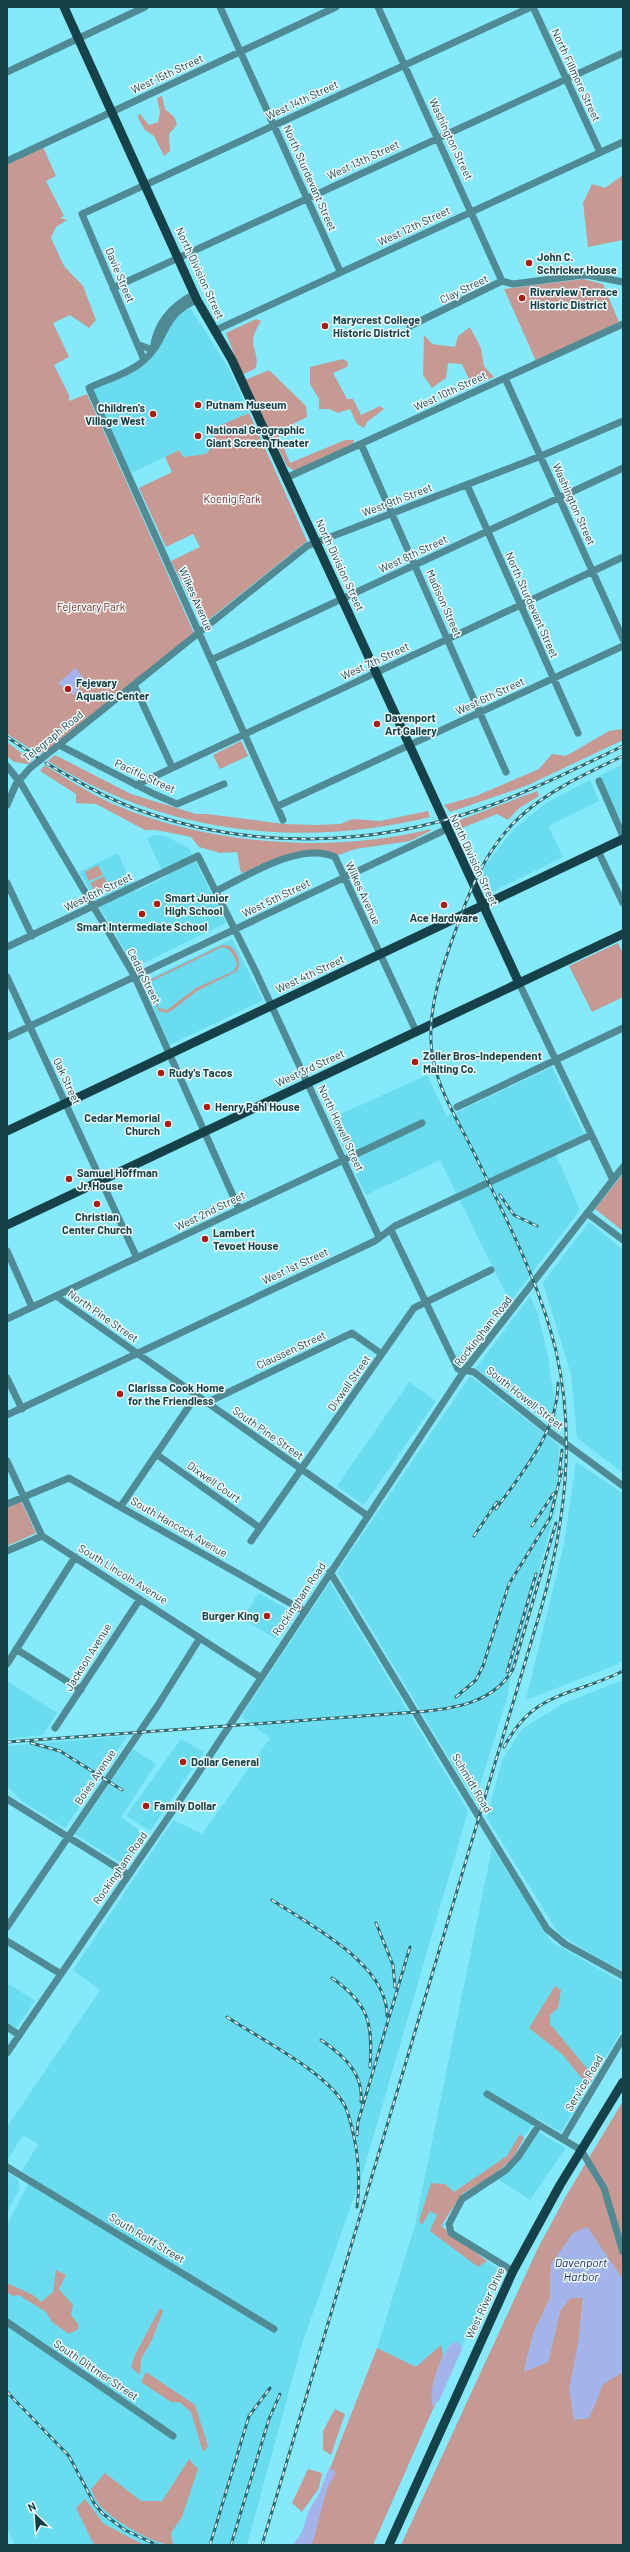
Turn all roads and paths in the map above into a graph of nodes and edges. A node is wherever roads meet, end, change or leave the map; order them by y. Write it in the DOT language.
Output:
graph roads {
  1 [pos="64,7"];
  2 [pos="145,7"];
  3 [pos="220,7"];
  4 [pos="336,7"];
  5 [pos="378,7"];
  6 [pos="532,7"];
  7 [pos="79,38"];
  8 [pos="241,52"];
  9 [pos="623,53"];
  10 [pos="404,65"];
  11 [pos="7,72"];
  12 [pos="566,79"];
  13 [pos="112,112"];
  14 [pos="274,125"];
  15 [pos="438,138"];
  16 [pos="623,142"];
  17 [pos="600,152"];
  18 [pos="7,161"];
  19 [pos="146,184"];
  20 [pos="307,198"];
  21 [pos="471,211"];
  22 [pos="82,214"];
  23 [pos="179,258"];
  24 [pos="340,271"];
  25 [pos="502,281"];
  26 [pos="623,282"];
  27 [pos="113,288"];
  28 [pos="196,297"];
  29 [pos="623,324"];
  30 [pos="410,326"];
  31 [pos="214,331"];
  32 [pos="138,345"];
  33 [pos="153,350"];
  34 [pos="144,360"];
  35 [pos="505,378"];
  36 [pos="623,420"];
  37 [pos="361,444"];
  38 [pos="541,456"];
  39 [pos="623,468"];
  40 [pos="286,478"];
  41 [pos="467,485"];
  42 [pos="560,498"];
  43 [pos="392,514"];
  44 [pos="488,532"];
  45 [pos="316,542"];
  46 [pos="623,557"];
  47 [pos="415,565"];
  48 [pos="592,571"];
  49 [pos="343,599"];
  50 [pos="520,605"];
  51 [pos="199,633"];
  52 [pos="623,639"];
  53 [pos="448,640"];
  54 [pos="623,646"];
  55 [pos="211,660"];
  56 [pos="376,672"];
  57 [pos="553,679"];
  58 [pos="134,685"];
  59 [pos="481,712"];
  60 [pos="578,733"];
  61 [pos="245,734"];
  62 [pos="59,745"];
  63 [pos="409,746"];
  64 [pos="7,766"];
  65 [pos="172,767"];
  66 [pos="506,772"];
  67 [pos="19,780"];
  68 [pos="599,781"];
  69 [pos="224,784"];
  70 [pos="136,785"];
  71 [pos="7,805"];
  72 [pos="278,806"];
  73 [pos="283,820"];
  74 [pos="447,829"];
  75 [pos="623,838"];
  76 [pos="598,851"];
  77 [pos="198,856"];
  78 [pos="344,878"];
  79 [pos="7,883"];
  80 [pos="216,891"];
  81 [pos="623,903"];
  82 [pos="93,906"];
  83 [pos="483,906"];
  84 [pos="235,930"];
  85 [pos="623,934"];
  86 [pos="32,936"];
  87 [pos="7,947"];
  88 [pos="380,955"];
  89 [pos="135,977"];
  90 [pos="7,978"];
  91 [pos="519,983"];
  92 [pos="272,1006"];
  93 [pos="29,1027"];
  94 [pos="623,1028"];
  95 [pos="416,1031"];
  96 [pos="7,1037"];
  97 [pos="169,1054"];
  98 [pos="556,1060"];
  99 [pos="308,1082"];
  100 [pos="65,1103"];
  101 [pos="457,1107"];
  102 [pos="422,1123"];
  103 [pos="7,1131"];
  104 [pos="204,1132"];
  105 [pos="590,1135"];
  106 [pos="343,1160"];
  107 [pos="623,1167"];
  108 [pos="613,1180"];
  109 [pos="100,1181"];
  110 [pos="239,1209"];
  111 [pos="587,1213"];
  112 [pos="7,1225"];
  113 [pos="390,1230"];
  114 [pos="379,1237"];
  115 [pos="623,1240"];
  116 [pos="7,1251"];
  117 [pos="137,1258"];
  118 [pos="492,1270"];
  119 [pos="56,1296"];
  120 [pos="424,1302"];
  121 [pos="32,1307"];
  122 [pos="7,1319"];
  123 [pos="136,1353"];
  124 [pos="382,1354"];
  125 [pos="464,1372"];
  126 [pos="7,1378"];
  127 [pos="196,1396"];
  128 [pos="206,1403"];
  129 [pos="22,1409"];
  130 [pos="7,1416"];
  131 [pos="156,1454"];
  132 [pos="7,1462"];
  133 [pos="302,1470"];
  134 [pos="623,1486"];
  135 [pos="23,1497"];
  136 [pos="7,1504"];
  137 [pos="120,1506"];
  138 [pos="368,1516"];
  139 [pos="260,1528"];
  140 [pos="42,1536"];
  141 [pos="251,1541"];
  142 [pos="7,1551"];
  143 [pos="75,1558"];
  144 [pos="330,1572"];
  145 [pos="140,1598"];
  146 [pos="304,1611"];
  147 [pos="200,1638"];
  148 [pos="16,1649"];
  149 [pos="7,1664"];
  150 [pos="260,1677"];
  151 [pos="81,1690"];
  152 [pos="55,1728"];
  153 [pos="7,1799"];
  154 [pos="68,1836"];
  155 [pos="129,1875"];
  156 [pos="7,1927"];
  157 [pos="7,1941"];
  158 [pos="61,1974"];
  159 [pos="623,1976"];
  160 [pos="7,2027"];
  161 [pos="19,2035"];
  162 [pos="623,2038"];
  163 [pos="7,2053"];
  164 [pos="623,2082"];
  165 [pos="487,2094"];
  166 [pos="539,2125"];
  167 [pos="563,2139"];
  168 [pos="581,2150"];
  169 [pos="7,2167"];
  170 [pos="623,2252"];
  171 [pos="513,2271"];
  172 [pos="7,2322"];
  173 [pos="274,2329"];
  174 [pos="173,2436"];
  175 [pos="388,2545"];
  1 -- 7 [label="main road, North Division Street"];
  2 -- 7 [label="street"];
  3 -- 8 [label="street, North Sturdevant Street"];
  4 -- 8 [label="street, West 15th Street"];
  5 -- 10 [label="street, Washington Street"];
  6 -- 10 [label="street, West 14th Street"];
  6 -- 12 [label="street, North Fillmore Street"];
  7 -- 11 [label="street"];
  7 -- 13 [label="main road, North Division Street"];
  8 -- 13 [label="street, West 15th Street"];
  8 -- 14 [label="street, North Sturdevant Street"];
  9 -- 12 [label="street, West 13th Street"];
  10 -- 14 [label="street, West 14th Street"];
  10 -- 15 [label="street, Washington Street"];
  12 -- 15 [label="street, West 13th Street"];
  12 -- 17 [label="street, North Fillmore Street"];
  13 -- 18 [label="street, West 15th Street"];
  13 -- 19 [label="main road, North Division Street"];
  14 -- 19 [label="street, West 14th Street"];
  14 -- 20 [label="street, North Sturdevant Street"];
  15 -- 20 [label="street, West 13th Street"];
  15 -- 21 [label="street, Washington Street"];
  16 -- 17 [label="street, West 12th Street"];
  17 -- 21 [label="street, West 12th Street"];
  19 -- 22 [label="street, West 14th Street"];
  19 -- 23 [label="main road, North Division Street"];
  20 -- 23 [label="street, West 13th Street"];
  20 -- 24 [label="street, North Sturdevant Street"];
  21 -- 24 [label="street, West 12th Street"];
  21 -- 25 [label="street, Washington Street"];
  22 -- 27 [label="street, Davie Street"];
  23 -- 27 [label="street, West 13th Street"];
  23 -- 28 [label="main road, North Division Street"];
  24 -- 31 [label="street, West 12th Street"];
  25 -- 26 [label="street, Clay Street"];
  25 -- 30 [label="street, Clay Street"];
  27 -- 32 [label="street, Davie Street"];
  28 -- 31 [label="main road, North Division Street"];
  28 -- 33 [label="street"];
  29 -- 35 [label="street, West 10th Street"];
  31 -- 40 [label="main road, North Division Street"];
  32 -- 33 [label="street"];
  32 -- 34 [label="street, Davie Street"];
  33 -- 34 [label="street"];
  34 -- 51 [label="street, Wilkes Avenue"];
  35 -- 37 [label="street, West 10th Street"];
  35 -- 38 [label="street, Washington Street"];
  36 -- 38 [label="street, West 9th Street"];
  37 -- 40 [label="street, West 10th Street"];
  37 -- 43 [label="street, Madison Street"];
  38 -- 41 [label="street, West 9th Street"];
  38 -- 42 [label="street, Washington Street"];
  39 -- 42 [label="street, West 8th Street"];
  40 -- 45 [label="main road, North Division Street"];
  41 -- 43 [label="street, West 9th Street"];
  41 -- 44 [label="street, North Sturdevant Street"];
  42 -- 44 [label="street, West 8th Street"];
  42 -- 48 [label="street, Washington Street"];
  43 -- 45 [label="street, West 9th Street"];
  43 -- 47 [label="street, Madison Street"];
  44 -- 47 [label="street, West 8th Street"];
  44 -- 50 [label="street, North Sturdevant Street"];
  45 -- 49 [label="main road, North Division Street"];
  45 -- 51 [label="street, West 9th Street"];
  46 -- 48 [label="street, West 7th Street"];
  47 -- 49 [label="street, West 8th Street"];
  47 -- 53 [label="street, Madison Street"];
  48 -- 50 [label="street, West 7th Street"];
  48 -- 52 [label="street, Washington Street"];
  49 -- 55 [label="street, West 8th Street"];
  49 -- 56 [label="main road, North Division Street"];
  50 -- 53 [label="street, West 7th Street"];
  50 -- 57 [label="street, North Sturdevant Street"];
  51 -- 55 [label="street, Wilkes Avenue"];
  51 -- 58 [label="street, Telegraph Road"];
  53 -- 56 [label="street, West 7th Street"];
  53 -- 59 [label="street, Madison Street"];
  54 -- 57 [label="street, West 6th Street"];
  55 -- 61 [label="street, Wilkes Avenue"];
  56 -- 61 [label="street, West 7th Street"];
  56 -- 63 [label="main road, North Division Street"];
  57 -- 59 [label="street, West 6th Street"];
  57 -- 60 [label="street, North Sturdevant Street"];
  58 -- 62 [label="street, Telegraph Road"];
  58 -- 65 [label="street"];
  59 -- 63 [label="street, West 6th Street"];
  59 -- 66 [label="street, Madison Street"];
  61 -- 65 [label="street, West 7th Street"];
  61 -- 72 [label="street, Wilkes Avenue"];
  62 -- 67 [label="street, Telegraph Road"];
  62 -- 70 [label="street, Pacific Street"];
  63 -- 72 [label="street, West 6th Street"];
  63 -- 74 [label="main road, North Division Street"];
  64 -- 67 [label="street, Cedar Street"];
  65 -- 70 [label="street, West 7th Street"];
  67 -- 71 [label="street, Telegraph Road"];
  67 -- 82 [label="street, Cedar Street"];
  68 -- 75 [label="street"];
  69 -- 70 [label="street, Pacific Street"];
  72 -- 73 [label="street, Wilkes Avenue"];
  74 -- 78 [label="street, West 5th Street"];
  74 -- 83 [label="main road, North Division Street"];
  75 -- 76 [label="main road, West 4th Street"];
  76 -- 81 [label="street"];
  76 -- 83 [label="main road, West 4th Street"];
  77 -- 80 [label="street, North Howell Street"];
  77 -- 82 [label="street, West 6th Street"];
  78 -- 80 [label="street, Wilkes Avenue"];
  78 -- 84 [label="street, West 5th Street"];
  78 -- 88 [label="street, Wilkes Avenue"];
  79 -- 86 [label="street"];
  80 -- 84 [label="street, North Howell Street"];
  82 -- 86 [label="street, West 6th Street"];
  82 -- 89 [label="street, Cedar Street"];
  83 -- 88 [label="main road, West 4th Street"];
  83 -- 91 [label="main road, North Division Street"];
  84 -- 89 [label="street, West 5th Street"];
  84 -- 92 [label="street, North Howell Street"];
  85 -- 91 [label="main road, West 3rd Street"];
  86 -- 87 [label="street, West 6th Street"];
  88 -- 92 [label="main road, West 4th Street"];
  88 -- 95 [label="street, Wilkes Avenue"];
  89 -- 93 [label="street, West 5th Street"];
  89 -- 97 [label="street, Cedar Street"];
  90 -- 93 [label="street, Oak Street"];
  91 -- 95 [label="main road, West 3rd Street"];
  91 -- 98 [label="street, North Division Street"];
  92 -- 97 [label="main road, West 4th Street"];
  92 -- 99 [label="street, North Howell Street"];
  93 -- 96 [label="street, West 5th Street"];
  93 -- 100 [label="street, Oak Street"];
  94 -- 98 [label="street"];
  95 -- 99 [label="main road, West 3rd Street"];
  97 -- 100 [label="main road, West 4th Street"];
  97 -- 104 [label="street, Cedar Street"];
  98 -- 101 [label="street"];
  98 -- 105 [label="street, North Division Street"];
  99 -- 104 [label="main road, West 3rd Street"];
  99 -- 106 [label="street, North Howell Street"];
  100 -- 103 [label="main road, West 4th Street"];
  100 -- 109 [label="street, Oak Street"];
  102 -- 106 [label="street, West 2nd Street"];
  104 -- 109 [label="main road, West 3rd Street"];
  104 -- 110 [label="street, Cedar Street"];
  105 -- 108 [label="street, North Division Street"];
  105 -- 113 [label="street, West 1st Street"];
  106 -- 110 [label="street, West 2nd Street"];
  106 -- 114 [label="street, North Howell Street"];
  107 -- 108 [label="street, Rockingham Road"];
  108 -- 111 [label="street, Rockingham Road"];
  109 -- 112 [label="main road, West 3rd Street"];
  109 -- 117 [label="street, Oak Street"];
  110 -- 117 [label="street, West 2nd Street"];
  111 -- 115 [label="street"];
  111 -- 125 [label="street, Rockingham Road"];
  113 -- 114 [label="street, West 1st Street"];
  113 -- 120 [label="street, South Howell Street"];
  114 -- 123 [label="street, West 1st Street"];
  116 -- 121 [label="street"];
  117 -- 119 [label="street, West 2nd Street"];
  118 -- 120 [label="street, Dixwell Street"];
  119 -- 121 [label="street, West 2nd Street"];
  119 -- 123 [label="street, North Pine Street"];
  120 -- 124 [label="street, Dixwell Street"];
  120 -- 125 [label="street, South Howell Street"];
  121 -- 122 [label="street, West 2nd Street"];
  123 -- 127 [label="street, South Pine Street"];
  123 -- 129 [label="street, West 1st Street"];
  124 -- 128 [label="street, Claussen Street"];
  124 -- 133 [label="street, Dixwell Street"];
  125 -- 134 [label="street, South Howell Street"];
  125 -- 138 [label="street, Rockingham Road"];
  126 -- 129 [label="street"];
  127 -- 128 [label="street, South Pine Street"];
  127 -- 131 [label="street"];
  128 -- 133 [label="street, South Pine Street"];
  129 -- 130 [label="street, West 1st Street"];
  131 -- 137 [label="street"];
  131 -- 139 [label="street, Dixwell Court"];
  132 -- 135 [label="street"];
  133 -- 138 [label="street, South Pine Street"];
  133 -- 139 [label="street, Dixwell Street"];
  135 -- 136 [label="street"];
  135 -- 137 [label="street, South Hancock Avenue"];
  135 -- 140 [label="street"];
  137 -- 146 [label="street, South Hancock Avenue"];
  138 -- 144 [label="street, Rockingham Road"];
  139 -- 141 [label="street, Dixwell Street"];
  140 -- 142 [label="street"];
  140 -- 143 [label="street, South Lincoln Avenue"];
  143 -- 145 [label="street, South Lincoln Avenue"];
  143 -- 148 [label="street"];
  144 -- 146 [label="street, Rockingham Road"];
  144 -- 159 [label="street, Schmidt Road"];
  145 -- 147 [label="street, South Lincoln Avenue"];
  145 -- 151 [label="street, Jackson Avenue"];
  146 -- 150 [label="street, Rockingham Road"];
  147 -- 150 [label="street, South Lincoln Avenue"];
  147 -- 154 [label="street, Boies Avenue"];
  148 -- 149 [label="street"];
  148 -- 151 [label="street"];
  150 -- 155 [label="street, Rockingham Road"];
  151 -- 152 [label="street, Jackson Avenue"];
  153 -- 154 [label="street"];
  154 -- 155 [label="street"];
  154 -- 156 [label="street, Boies Avenue"];
  155 -- 158 [label="street, Rockingham Road"];
  157 -- 158 [label="street"];
  158 -- 161 [label="street, Rockingham Road"];
  160 -- 161 [label="street"];
  161 -- 163 [label="street, Rockingham Road"];
  162 -- 167 [label="street, Service Road"];
  164 -- 168 [label="main road, West River Drive"];
  165 -- 166 [label="street"];
  166 -- 167 [label="street"];
  166 -- 171 [label="street"];
  167 -- 168 [label="street"];
  168 -- 170 [label="street"];
  168 -- 171 [label="main road, West River Drive"];
  169 -- 173 [label="street, South Rolff Street"];
  171 -- 175 [label="main road, West River Drive"];
  172 -- 174 [label="street, South Dittmer Street"];
}
